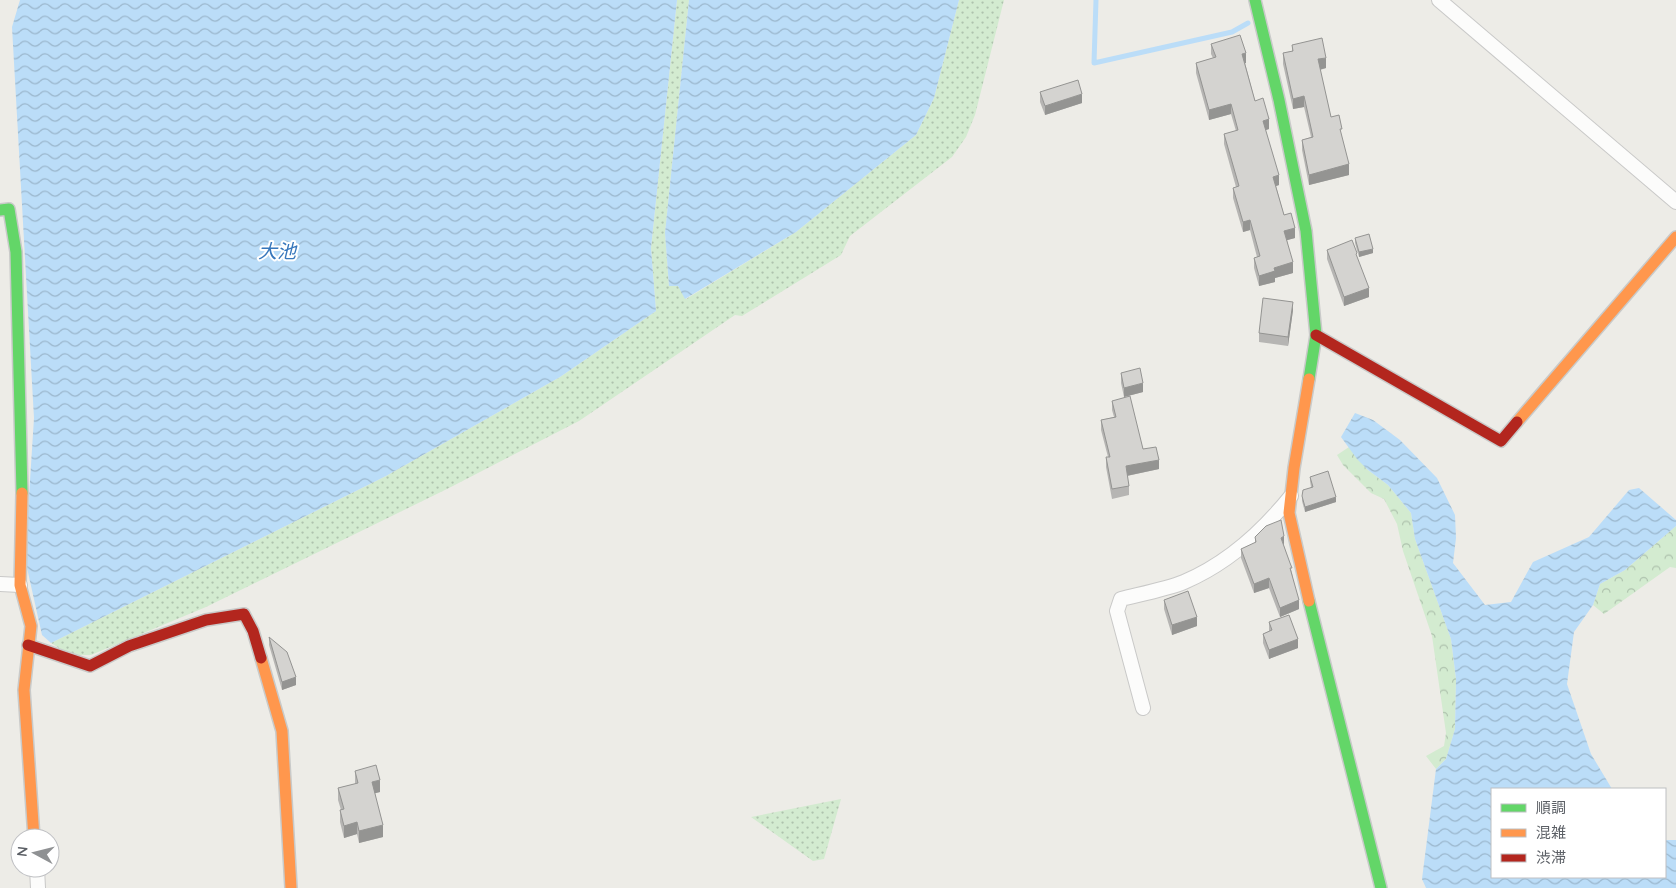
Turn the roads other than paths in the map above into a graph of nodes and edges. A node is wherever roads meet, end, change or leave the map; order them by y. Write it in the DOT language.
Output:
graph roads {
  1 [pos="1255,0"];
  2 [pos="1439,0"];
  3 [pos="1676,202"];
  4 [pos="0,210"];
  5 [pos="1676,237"];
  6 [pos="1316,334"];
  7 [pos="1291,495"];
  8 [pos="0,584"];
  9 [pos="20,585"];
  10 [pos="28,645"];
  11 [pos="1143,708"];
  12 [pos="33,828"];
  13 [pos="291,888"];
  14 [pos="1381,888"];
  1 -- 6 [label="street"];
  2 -- 3 [label="street"];
  4 -- 9 [label="street"];
  5 -- 6 [label="street"];
  6 -- 7 [label="street"];
  7 -- 11 [label="street"];
  7 -- 14 [label="street"];
  8 -- 9 [label="street"];
  9 -- 10 [label="street"];
  10 -- 12 [label="street"];
  10 -- 13 [label="street"];
}
